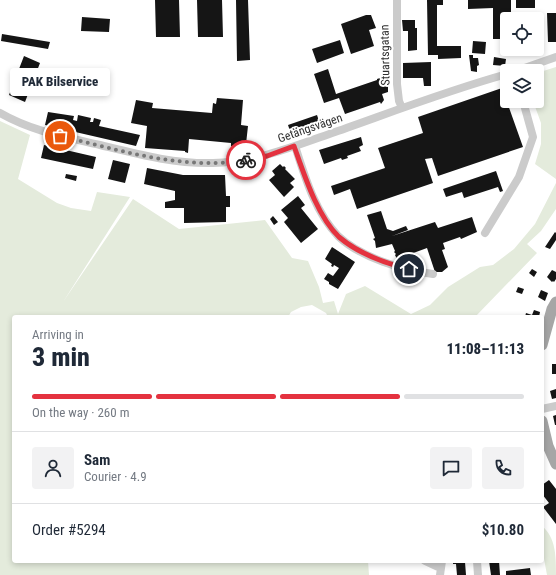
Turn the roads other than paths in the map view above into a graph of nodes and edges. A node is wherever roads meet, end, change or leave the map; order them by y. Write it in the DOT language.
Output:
graph roads {
  1 [pos="397,0"];
  2 [pos="556,57"];
  3 [pos="536,64"];
  4 [pos="500,76"];
  5 [pos="402,108"];
  6 [pos="526,108"];
  7 [pos="0,113"];
  8 [pos="294,146"];
  9 [pos="485,232"];
  10 [pos="433,274"];
  11 [pos="556,302"];
  12 [pos="544,335"];
  13 [pos="556,406"];
  14 [pos="544,409"];
  15 [pos="544,431"];
  16 [pos="556,464"];
  17 [pos="430,563"];
  18 [pos="477,563"];
  19 [pos="441,568"];
  20 [pos="478,575"];
  1 -- 5 [label="street, Stuartsgatan"];
  2 -- 3 [label="street"];
  4 -- 5 [label="street, Getängsvägen"];
  5 -- 8 [label="street, Getängsvägen"];
  6 -- 9 [label="street"];
  7 -- 8 [label="street, Getängsvägen"];
  8 -- 10 [label="street"];
  11 -- 12 [label="main road"];
  13 -- 14 [label="street"];
  15 -- 16 [label="main road"];
  17 -- 19 [label="street"];
  18 -- 20 [label="street"];
}
